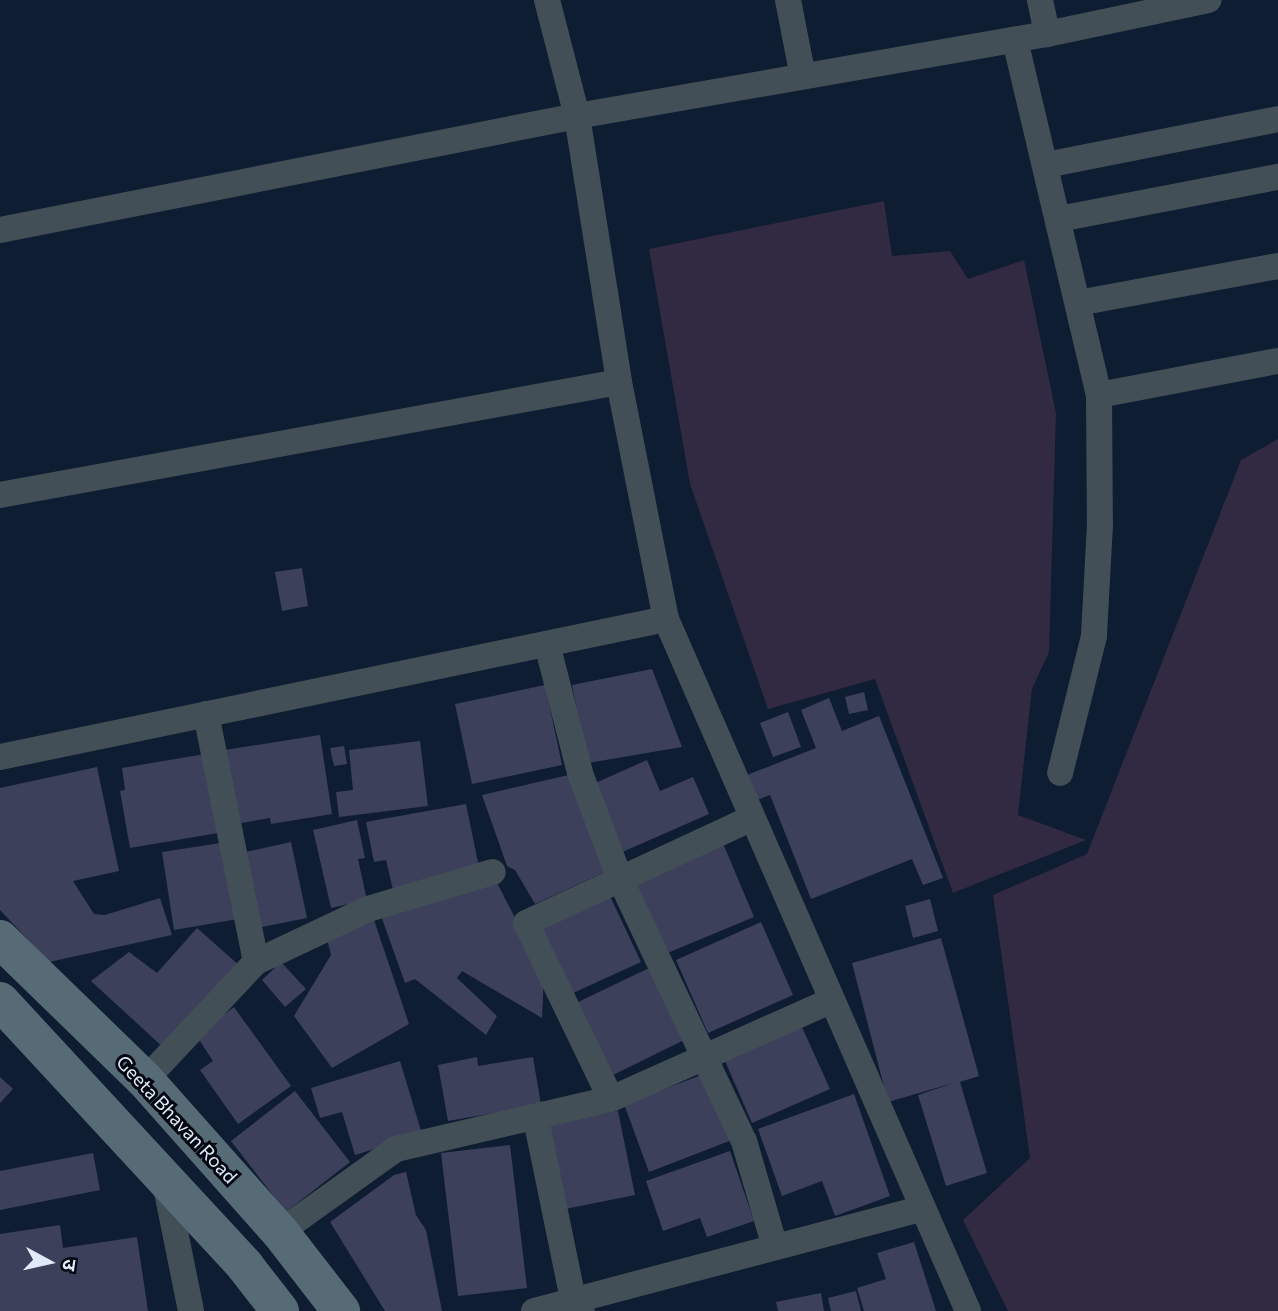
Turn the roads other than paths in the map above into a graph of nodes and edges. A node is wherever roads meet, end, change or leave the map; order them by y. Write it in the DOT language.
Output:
graph roads {
  1 [pos="547,0"];
  2 [pos="788,0"];
  3 [pos="1040,0"];
  4 [pos="1208,0"];
  5 [pos="1046,34"];
  6 [pos="1015,40"];
  7 [pos="803,77"];
  8 [pos="577,116"];
  9 [pos="1278,119"];
  10 [pos="1046,164"];
  11 [pos="1278,177"];
  12 [pos="1059,219"];
  13 [pos="0,230"];
  14 [pos="1278,266"];
  15 [pos="1078,303"];
  16 [pos="1278,361"];
  17 [pos="619,382"];
  18 [pos="1099,395"];
  19 [pos="0,495"];
  20 [pos="666,619"];
  21 [pos="547,643"];
  22 [pos="206,714"];
  23 [pos="0,757"];
  24 [pos="1060,773"];
  25 [pos="752,818"];
  26 [pos="493,872"];
  27 [pos="621,879"];
  28 [pos="0,939"];
  29 [pos="256,962"];
  30 [pos="0,1001"];
  31 [pos="830,1001"];
  32 [pos="708,1059"];
  33 [pos="145,1080"];
  34 [pos="611,1099"];
  35 [pos="536,1119"];
  36 [pos="164,1177"];
  37 [pos="921,1209"];
  38 [pos="280,1232"];
  39 [pos="775,1247"];
  40 [pos="578,1305"];
  41 [pos="191,1311"];
  42 [pos="280,1311"];
  43 [pos="341,1311"];
  44 [pos="534,1311"];
  45 [pos="968,1311"];
  1 -- 8 [label="street"];
  2 -- 7 [label="street"];
  3 -- 5 [label="street"];
  4 -- 5 [label="street"];
  5 -- 6 [label="street"];
  6 -- 7 [label="street"];
  6 -- 10 [label="street"];
  7 -- 8 [label="street"];
  8 -- 13 [label="street"];
  8 -- 17 [label="street"];
  9 -- 10 [label="street"];
  10 -- 12 [label="street"];
  11 -- 12 [label="street"];
  12 -- 15 [label="street"];
  14 -- 15 [label="street"];
  15 -- 18 [label="street"];
  16 -- 18 [label="street"];
  17 -- 19 [label="street"];
  17 -- 20 [label="street"];
  18 -- 24 [label="street"];
  20 -- 21 [label="street"];
  20 -- 25 [label="street"];
  21 -- 22 [label="street"];
  21 -- 27 [label="street"];
  22 -- 23 [label="street"];
  22 -- 29 [label="street"];
  25 -- 27 [label="street"];
  25 -- 31 [label="street"];
  26 -- 29 [label="street"];
  27 -- 32 [label="street"];
  27 -- 34 [label="street"];
  28 -- 33 [label="main road, Geeta Bhavan Road"];
  29 -- 33 [label="street"];
  30 -- 36 [label="main road"];
  31 -- 32 [label="street"];
  31 -- 37 [label="street"];
  32 -- 34 [label="street"];
  32 -- 39 [label="street"];
  33 -- 38 [label="main road, Geeta Bhavan Road"];
  34 -- 35 [label="street"];
  35 -- 38 [label="street"];
  35 -- 40 [label="street"];
  36 -- 41 [label="street"];
  36 -- 42 [label="main road"];
  37 -- 39 [label="street"];
  37 -- 45 [label="street"];
  38 -- 43 [label="main road, Geeta Bhavan Road"];
  39 -- 40 [label="street"];
  40 -- 44 [label="street"];
}
